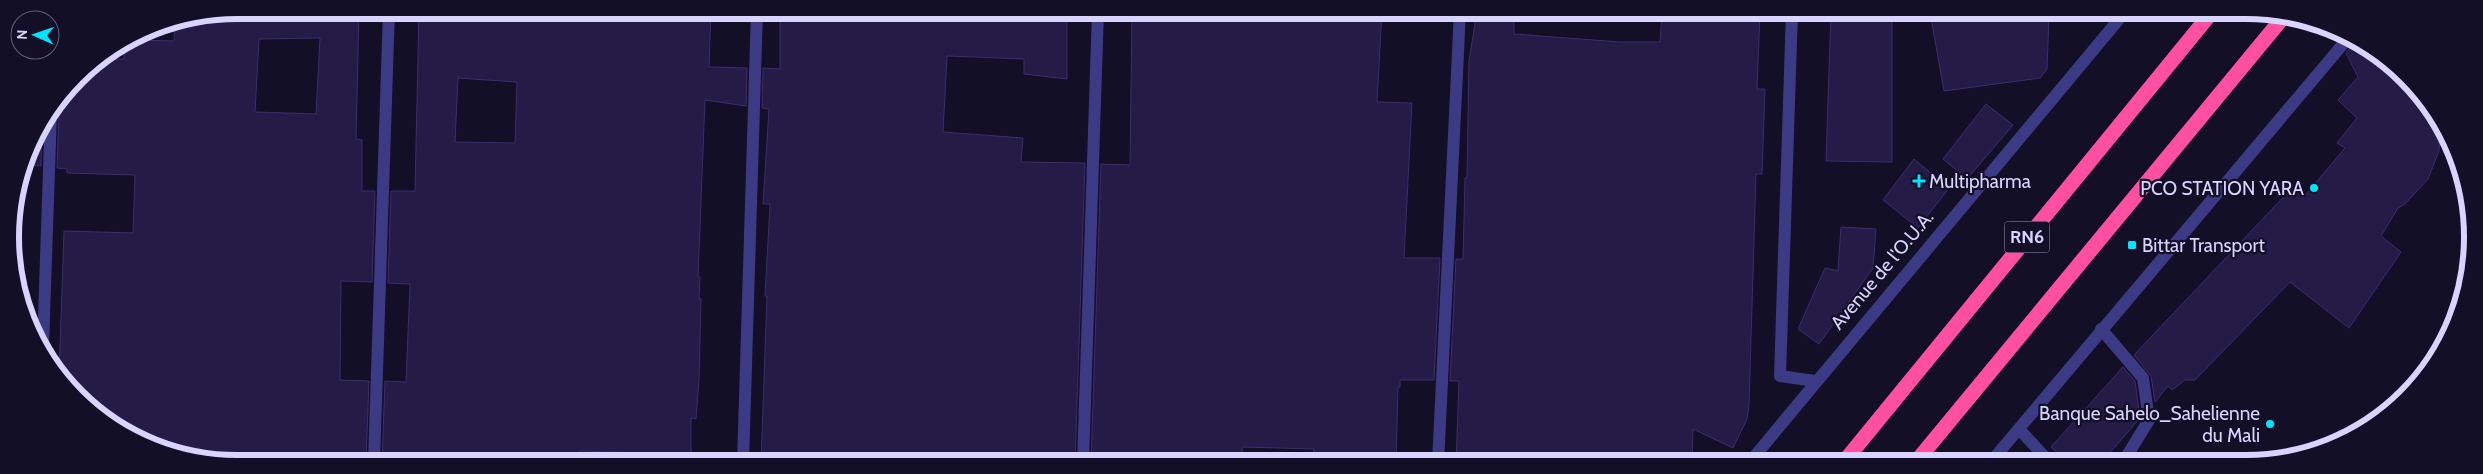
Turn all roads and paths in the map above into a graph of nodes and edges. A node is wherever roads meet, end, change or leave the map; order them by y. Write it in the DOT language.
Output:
graph roads {
  1 [pos="389,19"];
  2 [pos="757,19"];
  3 [pos="1098,19"];
  4 [pos="1460,19"];
  5 [pos="1792,19"];
  6 [pos="2119,19"];
  7 [pos="2206,19"];
  8 [pos="2279,22"];
  9 [pos="2345,42"];
  10 [pos="51,124"];
  11 [pos="2101,330"];
  12 [pos="43,338"];
  13 [pos="1815,381"];
  14 [pos="2019,429"];
  15 [pos="374,455"];
  16 [pos="743,455"];
  17 [pos="1083,455"];
  18 [pos="1438,455"];
  19 [pos="1755,455"];
  20 [pos="1850,455"];
  21 [pos="1922,455"];
  22 [pos="1997,455"];
  23 [pos="2043,455"];
  24 [pos="2127,455"];
  1 -- 15 [label="street"];
  2 -- 16 [label="street"];
  3 -- 17 [label="street"];
  4 -- 18 [label="street"];
  5 -- 13 [label="street"];
  6 -- 13 [label="street, Avenue de l'O.U.A."];
  7 -- 20 [label="highway, RN6"];
  8 -- 21 [label="highway"];
  9 -- 11 [label="street"];
  10 -- 12 [label="street"];
  11 -- 14 [label="street"];
  11 -- 24 [label="street"];
  13 -- 19 [label="street, Avenue de l'O.U.A."];
  14 -- 22 [label="street"];
  14 -- 23 [label="street"];
}
